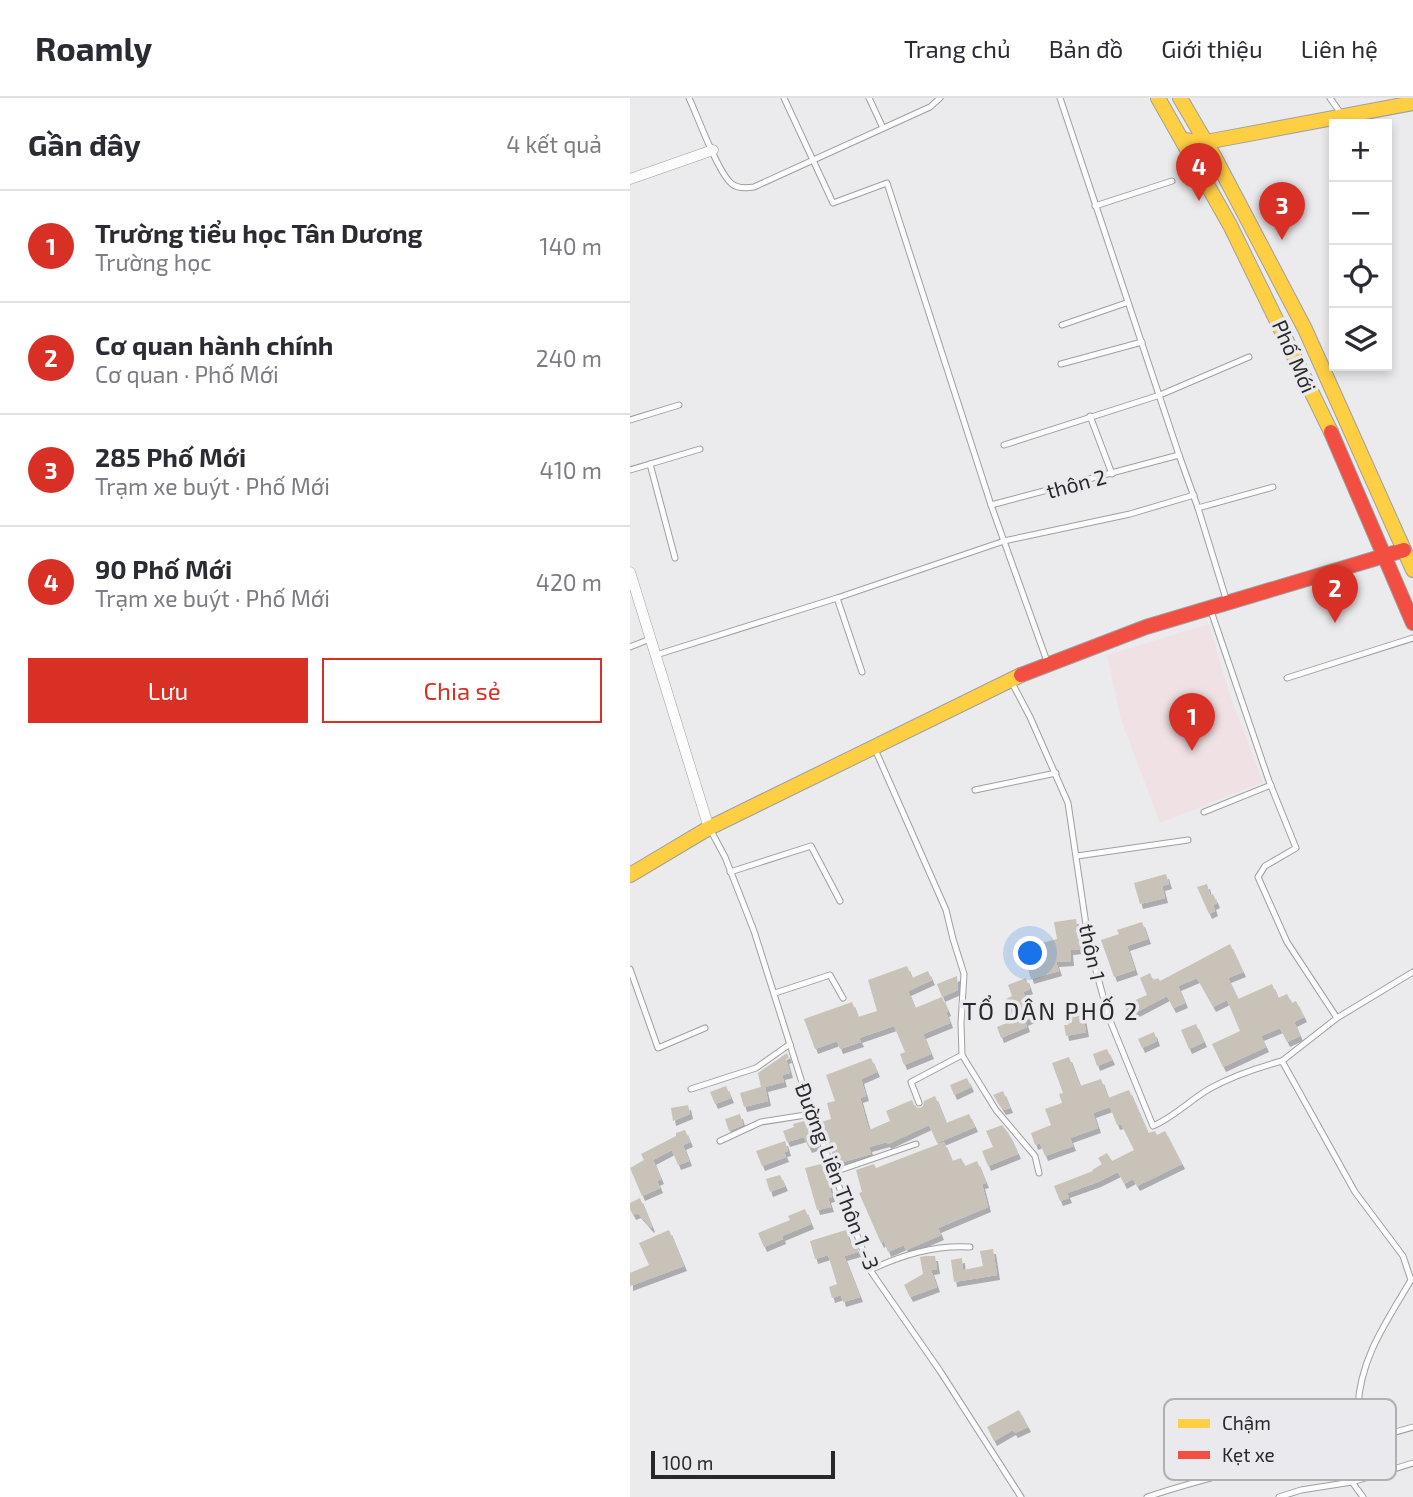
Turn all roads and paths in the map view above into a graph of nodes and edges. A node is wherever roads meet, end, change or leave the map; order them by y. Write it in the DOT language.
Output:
graph roads {
  1 [pos="689,98"];
  2 [pos="784,98"];
  3 [pos="869,98"];
  4 [pos="940,98"];
  5 [pos="1060,98"];
  6 [pos="1158,98"];
  7 [pos="1180,98"];
  8 [pos="1330,98"];
  9 [pos="1413,103"];
  10 [pos="1342,116"];
  11 [pos="883,128"];
  12 [pos="1183,140"];
  13 [pos="1206,142"];
  14 [pos="713,150"];
  15 [pos="813,160"];
  16 [pos="630,179"];
  17 [pos="1172,181"];
  18 [pos="1095,206"];
  19 [pos="1126,303"];
  20 [pos="1062,325"];
  21 [pos="1142,342"];
  22 [pos="1249,357"];
  23 [pos="1061,365"];
  24 [pos="1160,394"];
  25 [pos="679,405"];
  26 [pos="1090,416"];
  27 [pos="630,420"];
  28 [pos="1004,445"];
  29 [pos="699,449"];
  30 [pos="1179,455"];
  31 [pos="650,464"];
  32 [pos="630,470"];
  33 [pos="1112,474"];
  34 [pos="1273,487"];
  35 [pos="1194,495"];
  36 [pos="991,505"];
  37 [pos="1198,508"];
  38 [pos="1004,541"];
  39 [pos="1404,550"];
  40 [pos="1385,556"];
  41 [pos="675,558"];
  42 [pos="1413,570"];
  43 [pos="630,572"];
  44 [pos="837,598"];
  45 [pos="1228,604"];
  46 [pos="635,605"];
  47 [pos="1210,608"];
  48 [pos="1413,623"];
  49 [pos="1413,638"];
  50 [pos="650,639"];
  51 [pos="630,647"];
  52 [pos="656,655"];
  53 [pos="1048,664"];
  54 [pos="862,673"];
  55 [pos="1287,678"];
  56 [pos="1010,679"];
  57 [pos="873,745"];
  58 [pos="1056,773"];
  59 [pos="1271,785"];
  60 [pos="975,790"];
  61 [pos="1204,812"];
  62 [pos="709,828"];
  63 [pos="1188,840"];
  64 [pos="1077,856"];
  65 [pos="730,872"];
  66 [pos="630,876"];
  67 [pos="840,901"];
  68 [pos="630,969"];
  69 [pos="1413,972"];
  70 [pos="775,993"];
  71 [pos="843,998"];
  72 [pos="1337,1018"];
  73 [pos="705,1028"];
  74 [pos="790,1044"];
  75 [pos="962,1055"];
  76 [pos="1282,1061"];
  77 [pos="691,1089"];
  78 [pos="919,1103"];
  79 [pos="812,1114"];
  80 [pos="720,1141"];
  81 [pos="916,1144"];
  82 [pos="834,1172"];
  83 [pos="1040,1174"];
  84 [pos="970,1247"];
  85 [pos="870,1270"];
  86 [pos="1359,1399"];
  87 [pos="1413,1427"];
  88 [pos="1396,1431"];
  89 [pos="1413,1464"];
  90 [pos="1396,1469"];
  91 [pos="1203,1480"];
  92 [pos="1359,1480"];
  93 [pos="1352,1482"];
  94 [pos="1021,1497"];
  95 [pos="1147,1497"];
  96 [pos="1279,1497"];
  97 [pos="1363,1497"];
  1 -- 14 [label="lane"];
  2 -- 15 [label="lane"];
  3 -- 11 [label="lane"];
  4 -- 11 [label="lane"];
  5 -- 18 [label="lane"];
  6 -- 12 [label="main road, Phố Mới"];
  7 -- 13 [label="main road, Phố Mới"];
  8 -- 10 [label="lane"];
  9 -- 10 [label="main road"];
  10 -- 13 [label="main road"];
  11 -- 15 [label="lane"];
  12 -- 13 [label="main road"];
  12 -- 40 [label="main road, Phố Mới"];
  13 -- 39 [label="main road, Phố Mới"];
  14 -- 15 [label="lane"];
  14 -- 16 [label="street"];
  15 -- 36 [label="lane"];
  17 -- 18 [label="lane"];
  18 -- 19 [label="lane"];
  19 -- 20 [label="lane"];
  19 -- 21 [label="lane"];
  21 -- 23 [label="lane"];
  21 -- 24 [label="lane"];
  22 -- 24 [label="lane"];
  24 -- 26 [label="lane"];
  24 -- 30 [label="lane"];
  25 -- 27 [label="lane"];
  26 -- 28 [label="lane"];
  26 -- 33 [label="lane"];
  29 -- 31 [label="lane"];
  30 -- 33 [label="lane, thôn 2"];
  30 -- 35 [label="lane"];
  31 -- 32 [label="lane"];
  31 -- 41 [label="lane"];
  33 -- 36 [label="lane, thôn 2"];
  34 -- 37 [label="lane"];
  35 -- 37 [label="lane"];
  35 -- 38 [label="lane"];
  36 -- 38 [label="lane"];
  37 -- 45 [label="lane"];
  38 -- 44 [label="lane"];
  38 -- 53 [label="lane"];
  39 -- 40 [label="main road"];
  39 -- 42 [label="main road, Phố Mới"];
  40 -- 45 [label="main road"];
  40 -- 48 [label="main road, Phố Mới"];
  43 -- 46 [label="street"];
  44 -- 52 [label="lane"];
  44 -- 54 [label="lane"];
  45 -- 47 [label="main road"];
  46 -- 50 [label="street"];
  47 -- 53 [label="main road"];
  47 -- 59 [label="lane"];
  49 -- 55 [label="lane"];
  50 -- 51 [label="lane"];
  50 -- 52 [label="street"];
  52 -- 62 [label="street"];
  53 -- 56 [label="main road"];
  56 -- 57 [label="main road"];
  56 -- 58 [label="lane, thôn 1"];
  57 -- 62 [label="main road"];
  57 -- 75 [label="lane"];
  58 -- 60 [label="lane"];
  58 -- 64 [label="lane, thôn 1"];
  59 -- 61 [label="lane"];
  59 -- 72 [label="lane"];
  62 -- 65 [label="lane, Đường Liên Thôn 1 -3"];
  62 -- 66 [label="main road"];
  63 -- 64 [label="lane"];
  64 -- 76 [label="lane, thôn 1"];
  65 -- 67 [label="lane"];
  65 -- 70 [label="lane, Đường Liên Thôn 1 -3"];
  68 -- 73 [label="lane"];
  69 -- 72 [label="lane, thôn 1"];
  70 -- 71 [label="lane"];
  70 -- 74 [label="lane, Đường Liên Thôn 1 -3"];
  72 -- 76 [label="lane, thôn 1"];
  74 -- 77 [label="lane"];
  74 -- 79 [label="lane, Đường Liên Thôn 1 -3"];
  75 -- 78 [label="lane"];
  75 -- 83 [label="lane"];
  76 -- 86 [label="lane"];
  79 -- 80 [label="lane"];
  79 -- 82 [label="lane, Đường Liên Thôn 1 -3"];
  81 -- 82 [label="lane"];
  82 -- 85 [label="lane, Đường Liên Thôn 1 -3"];
  84 -- 85 [label="lane"];
  85 -- 94 [label="lane, Đường Liên Thôn 1 -3"];
  87 -- 88 [label="lane"];
  89 -- 90 [label="lane"];
  91 -- 95 [label="lane"];
  92 -- 93 [label="lane"];
  93 -- 96 [label="lane"];
  93 -- 97 [label="lane"];
}
